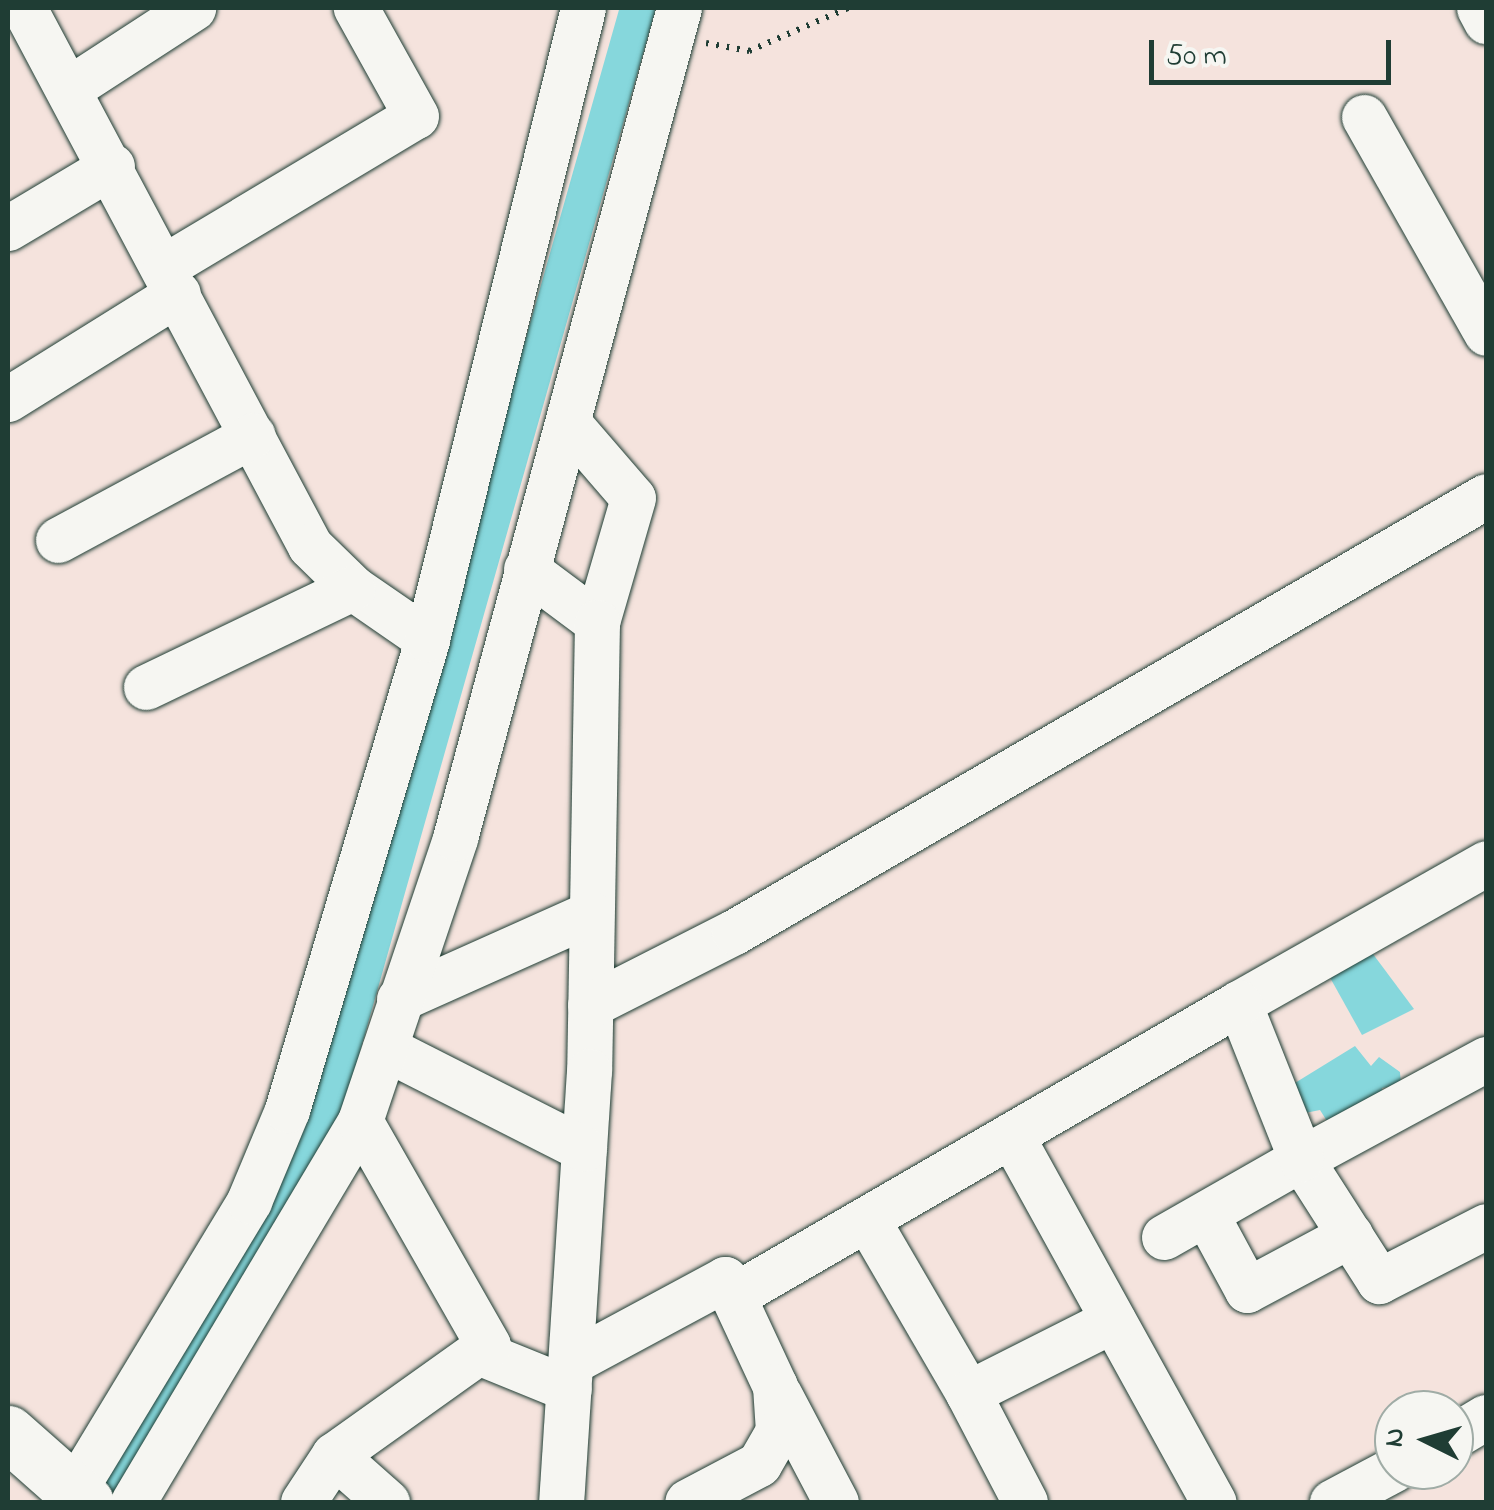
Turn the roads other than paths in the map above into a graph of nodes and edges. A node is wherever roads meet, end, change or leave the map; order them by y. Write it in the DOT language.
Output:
graph roads {
  1 [pos="24,8"];
  2 [pos="356,8"];
  3 [pos="1478,8"];
  4 [pos="184,10"];
  5 [pos="1486,21"];
  6 [pos="573,22"];
  7 [pos="675,22"];
  8 [pos="70,88"];
  9 [pos="1364,117"];
  10 [pos="112,166"];
  11 [pos="8,228"];
  12 [pos="171,280"];
  13 [pos="1486,334"];
  14 [pos="8,399"];
  15 [pos="570,425"];
  16 [pos="252,435"];
  17 [pos="1486,496"];
  18 [pos="58,540"];
  19 [pos="526,569"];
  20 [pos="353,588"];
  21 [pos="597,622"];
  22 [pos="427,639"];
  23 [pos="146,687"];
  24 [pos="1486,863"];
  25 [pos="591,913"];
  26 [pos="399,999"];
  27 [pos="1239,1003"];
  28 [pos="590,1005"];
  29 [pos="385,1048"];
  30 [pos="1486,1059"];
  31 [pos="360,1121"];
  32 [pos="1012,1135"];
  33 [pos="584,1150"];
  34 [pos="1302,1159"];
  35 [pos="1206,1216"];
  36 [pos="868,1221"];
  37 [pos="1486,1226"];
  38 [pos="1350,1236"];
  39 [pos="1164,1237"];
  40 [pos="732,1296"];
  41 [pos="1113,1320"];
  42 [pos="478,1352"];
  43 [pos="570,1376"];
  44 [pos="775,1386"];
  45 [pos="968,1393"];
  46 [pos="8,1433"];
  47 [pos="334,1455"];
  48 [pos="1374,1488"];
  49 [pos="76,1498"];
  50 [pos="133,1502"];
  51 [pos="303,1502"];
  52 [pos="387,1502"];
  53 [pos="561,1502"];
  54 [pos="687,1502"];
  55 [pos="836,1502"];
  56 [pos="1025,1502"];
  57 [pos="1214,1502"];
  58 [pos="1332,1502"];
  1 -- 8 [label="street"];
  2 -- 12 [label="street"];
  3 -- 5 [label="street"];
  4 -- 8 [label="street"];
  6 -- 22 [label="street"];
  7 -- 15 [label="street"];
  8 -- 10 [label="street"];
  9 -- 13 [label="street"];
  10 -- 11 [label="street"];
  10 -- 12 [label="street"];
  12 -- 14 [label="street"];
  12 -- 16 [label="street"];
  15 -- 19 [label="street"];
  15 -- 21 [label="street"];
  16 -- 18 [label="street"];
  16 -- 20 [label="street"];
  17 -- 28 [label="street"];
  19 -- 21 [label="street"];
  19 -- 26 [label="street"];
  20 -- 22 [label="street"];
  20 -- 23 [label="street"];
  21 -- 25 [label="street"];
  22 -- 49 [label="street"];
  24 -- 27 [label="street"];
  25 -- 26 [label="street"];
  25 -- 28 [label="street"];
  26 -- 29 [label="street"];
  27 -- 32 [label="street"];
  27 -- 34 [label="street"];
  28 -- 33 [label="street"];
  29 -- 31 [label="street"];
  29 -- 33 [label="street"];
  30 -- 34 [label="street"];
  31 -- 42 [label="street"];
  31 -- 50 [label="street"];
  32 -- 36 [label="street"];
  32 -- 41 [label="street"];
  33 -- 43 [label="street"];
  34 -- 35 [label="street"];
  34 -- 38 [label="street"];
  35 -- 38 [label="street"];
  35 -- 39 [label="street"];
  36 -- 40 [label="street"];
  36 -- 45 [label="street"];
  37 -- 38 [label="street"];
  40 -- 43 [label="street"];
  40 -- 44 [label="street"];
  41 -- 45 [label="street"];
  41 -- 57 [label="street"];
  42 -- 43 [label="street"];
  42 -- 47 [label="street"];
  43 -- 53 [label="street"];
  44 -- 54 [label="street"];
  44 -- 55 [label="street"];
  45 -- 56 [label="street"];
  46 -- 49 [label="main road"];
  47 -- 51 [label="street"];
  47 -- 52 [label="street"];
  48 -- 58 [label="street"];
}
